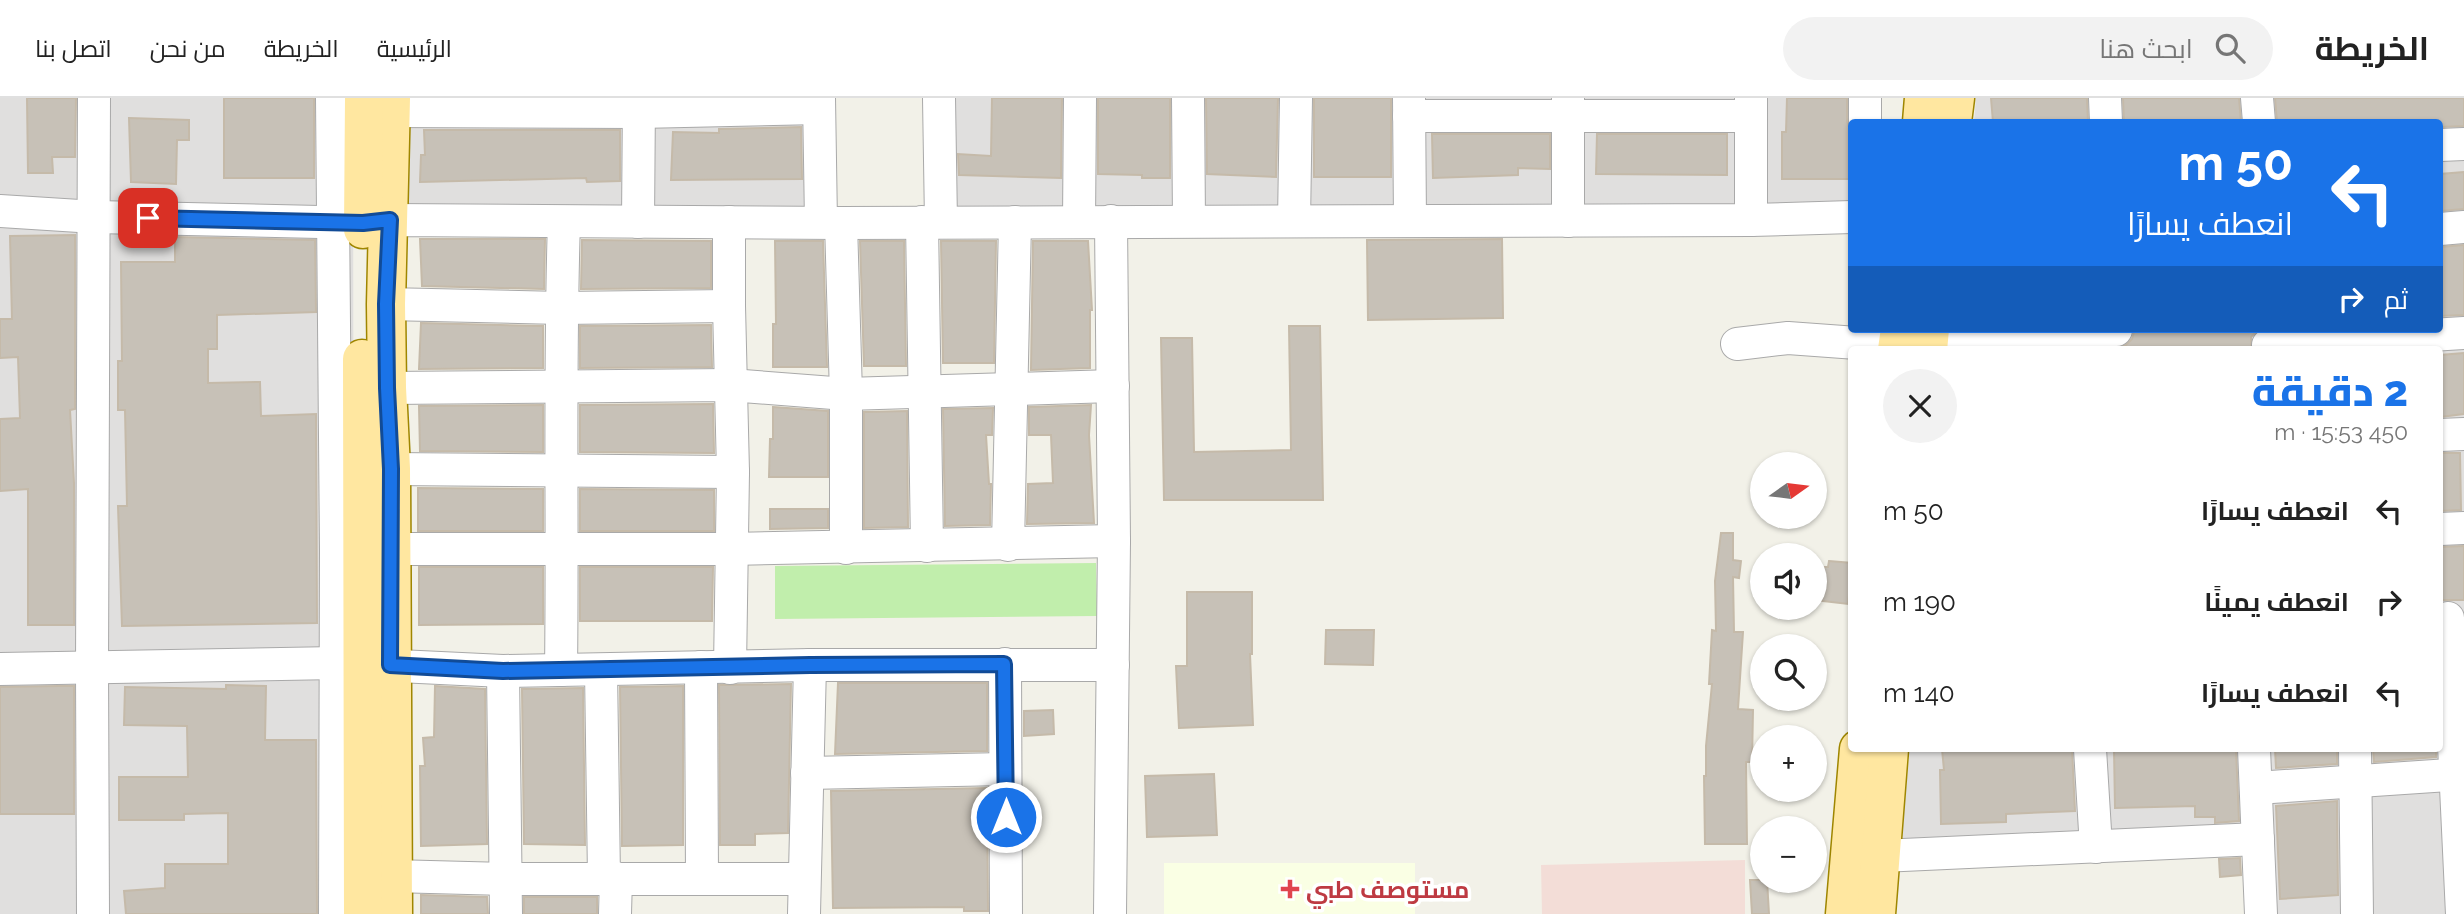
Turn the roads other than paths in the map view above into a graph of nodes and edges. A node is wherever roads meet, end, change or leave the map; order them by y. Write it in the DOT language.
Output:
graph roads {
  1 [pos="94,98"];
  2 [pos="332,98"];
  3 [pos="939,98"];
  4 [pos="1080,98"];
  5 [pos="1188,98"];
  6 [pos="1296,98"];
  7 [pos="1864,98"];
  8 [pos="1924,98"];
  9 [pos="1955,98"];
  10 [pos="2105,98"];
  11 [pos="2257,98"];
  12 [pos="382,102"];
  13 [pos="819,103"];
  14 [pos="639,105"];
  15 [pos="1568,106"];
  16 [pos="1409,107"];
  17 [pos="1751,107"];
  18 [pos="1865,119"];
  19 [pos="1922,119"];
  20 [pos="1952,119"];
  21 [pos="2106,119"];
  22 [pos="2259,119"];
  23 [pos="2464,144"];
  24 [pos="2443,145"];
  25 [pos="0,211"];
  26 [pos="95,217"];
  27 [pos="1848,217"];
  28 [pos="1751,220"];
  29 [pos="1111,221"];
  30 [pos="1189,221"];
  31 [pos="1294,221"];
  32 [pos="1410,221"];
  33 [pos="1568,221"];
  34 [pos="362,222"];
  35 [pos="564,222"];
  36 [pos="638,222"];
  37 [pos="729,222"];
  38 [pos="831,222"];
  39 [pos="931,222"];
  40 [pos="1015,222"];
  41 [pos="1079,222"];
  42 [pos="2464,227"];
  43 [pos="2443,229"];
  44 [pos="386,304"];
  45 [pos="729,306"];
  46 [pos="561,308"];
  47 [pos="2043,333"];
  48 [pos="2464,333"];
  49 [pos="1914,340"];
  50 [pos="2268,341"];
  51 [pos="1737,344"];
  52 [pos="730,385"];
  53 [pos="1113,386"];
  54 [pos="387,388"];
  55 [pos="562,388"];
  56 [pos="1010,390"];
  57 [pos="926,392"];
  58 [pos="846,394"];
  59 [pos="2464,433"];
  60 [pos="2443,435"];
  61 [pos="391,469"];
  62 [pos="562,469"];
  63 [pos="733,472"];
  64 [pos="2464,528"];
  65 [pos="2443,529"];
  66 [pos="1114,541"];
  67 [pos="1008,545"];
  68 [pos="927,546"];
  69 [pos="846,548"];
  70 [pos="390,549"];
  71 [pos="563,550"];
  72 [pos="731,550"];
  73 [pos="2450,619"];
  74 [pos="363,664"];
  75 [pos="1004,664"];
  76 [pos="810,665"];
  77 [pos="1112,665"];
  78 [pos="715,667"];
  79 [pos="92,668"];
  80 [pos="0,669"];
  81 [pos="561,670"];
  82 [pos="601,670"];
  83 [pos="503,671"];
  84 [pos="2458,695"];
  85 [pos="1859,752"];
  86 [pos="1889,752"];
  87 [pos="2090,752"];
  88 [pos="2254,752"];
  89 [pos="2355,752"];
  90 [pos="1005,768"];
  91 [pos="807,773"];
  92 [pos="2460,774"];
  93 [pos="2356,782"];
  94 [pos="2256,788"];
  95 [pos="2259,839"];
  96 [pos="2096,847"];
  97 [pos="2462,853"];
  98 [pos="1881,856"];
  99 [pos="392,876"];
  100 [pos="610,878"];
  101 [pos="702,878"];
  102 [pos="804,878"];
  103 [pos="506,879"];
  104 [pos="93,914"];
  105 [pos="335,914"];
  106 [pos="363,914"];
  107 [pos="393,914"];
  108 [pos="506,914"];
  109 [pos="615,914"];
  110 [pos="804,914"];
  111 [pos="1006,914"];
  112 [pos="1110,914"];
  113 [pos="1845,914"];
  114 [pos="1876,914"];
  115 [pos="2261,914"];
  116 [pos="2357,914"];
  117 [pos="2462,914"];
  1 -- 26 [label="street"];
  2 -- 34 [label="street"];
  3 -- 39 [label="street"];
  4 -- 41 [label="street"];
  5 -- 30 [label="street"];
  6 -- 31 [label="street"];
  7 -- 18 [label="street"];
  8 -- 19 [label="main road"];
  9 -- 20 [label="main road"];
  10 -- 21 [label="street"];
  11 -- 22 [label="street"];
  12 -- 14 [label="street"];
  12 -- 34 [label="main road"];
  13 -- 14 [label="street"];
  13 -- 38 [label="street"];
  14 -- 36 [label="street"];
  15 -- 16 [label="street"];
  15 -- 17 [label="street"];
  15 -- 33 [label="street"];
  16 -- 32 [label="street"];
  17 -- 28 [label="street"];
  23 -- 24 [label="street"];
  25 -- 26 [label="street"];
  26 -- 34 [label="street"];
  26 -- 79 [label="street"];
  27 -- 28 [label="street"];
  28 -- 33 [label="street"];
  29 -- 30 [label="street"];
  29 -- 41 [label="street"];
  29 -- 53 [label="street"];
  30 -- 31 [label="street"];
  31 -- 32 [label="street"];
  32 -- 33 [label="street"];
  34 -- 35 [label="street"];
  34 -- 44 [label="main road"];
  34 -- 74 [label="main road"];
  35 -- 36 [label="street"];
  35 -- 46 [label="street"];
  36 -- 37 [label="street"];
  37 -- 38 [label="street"];
  37 -- 45 [label="street"];
  38 -- 39 [label="street"];
  38 -- 58 [label="street"];
  39 -- 40 [label="street"];
  39 -- 57 [label="street"];
  40 -- 41 [label="street"];
  40 -- 56 [label="street"];
  42 -- 43 [label="street"];
  44 -- 46 [label="street"];
  44 -- 54 [label="main road"];
  45 -- 46 [label="street"];
  45 -- 52 [label="street"];
  46 -- 55 [label="street"];
  47 -- 49 [label="street"];
  48 -- 50 [label="street"];
  49 -- 51 [label="street"];
  52 -- 55 [label="street"];
  52 -- 58 [label="street"];
  52 -- 63 [label="street"];
  53 -- 56 [label="street"];
  53 -- 66 [label="street"];
  54 -- 55 [label="street"];
  54 -- 61 [label="main road"];
  55 -- 62 [label="street"];
  56 -- 57 [label="street"];
  56 -- 67 [label="street"];
  57 -- 58 [label="street"];
  57 -- 68 [label="street"];
  58 -- 69 [label="street"];
  59 -- 60 [label="street"];
  61 -- 62 [label="street"];
  61 -- 70 [label="main road"];
  62 -- 63 [label="street"];
  62 -- 71 [label="street"];
  63 -- 72 [label="street"];
  64 -- 65 [label="street"];
  66 -- 67 [label="street"];
  66 -- 77 [label="street"];
  67 -- 68 [label="street"];
  68 -- 69 [label="street"];
  69 -- 72 [label="street"];
  70 -- 71 [label="street"];
  70 -- 74 [label="main road"];
  71 -- 72 [label="street"];
  71 -- 81 [label="street"];
  72 -- 78 [label="street"];
  73 -- 84 [label="street"];
  74 -- 79 [label="street"];
  74 -- 83 [label="street"];
  74 -- 99 [label="main road"];
  74 -- 105 [label="street"];
  74 -- 106 [label="main road"];
  75 -- 76 [label="street"];
  75 -- 77 [label="street"];
  75 -- 90 [label="street"];
  76 -- 78 [label="street"];
  76 -- 91 [label="street"];
  77 -- 112 [label="street"];
  78 -- 82 [label="street"];
  78 -- 101 [label="street"];
  79 -- 80 [label="street"];
  79 -- 104 [label="street"];
  81 -- 82 [label="street"];
  81 -- 83 [label="street"];
  82 -- 100 [label="street"];
  83 -- 103 [label="street"];
  84 -- 92 [label="street"];
  85 -- 113 [label="main road"];
  86 -- 98 [label="main road"];
  87 -- 96 [label="street"];
  88 -- 94 [label="street"];
  89 -- 93 [label="street"];
  90 -- 91 [label="street"];
  90 -- 111 [label="street"];
  91 -- 102 [label="street"];
  92 -- 93 [label="street"];
  92 -- 97 [label="street"];
  93 -- 94 [label="street"];
  93 -- 116 [label="street"];
  94 -- 95 [label="street"];
  95 -- 96 [label="street"];
  95 -- 115 [label="street"];
  96 -- 98 [label="street"];
  97 -- 117 [label="street"];
  98 -- 114 [label="main road"];
  99 -- 103 [label="street"];
  99 -- 107 [label="main road"];
  100 -- 101 [label="street"];
  100 -- 103 [label="street"];
  100 -- 109 [label="street"];
  101 -- 102 [label="street"];
  102 -- 110 [label="street"];
  103 -- 108 [label="street"];
}
